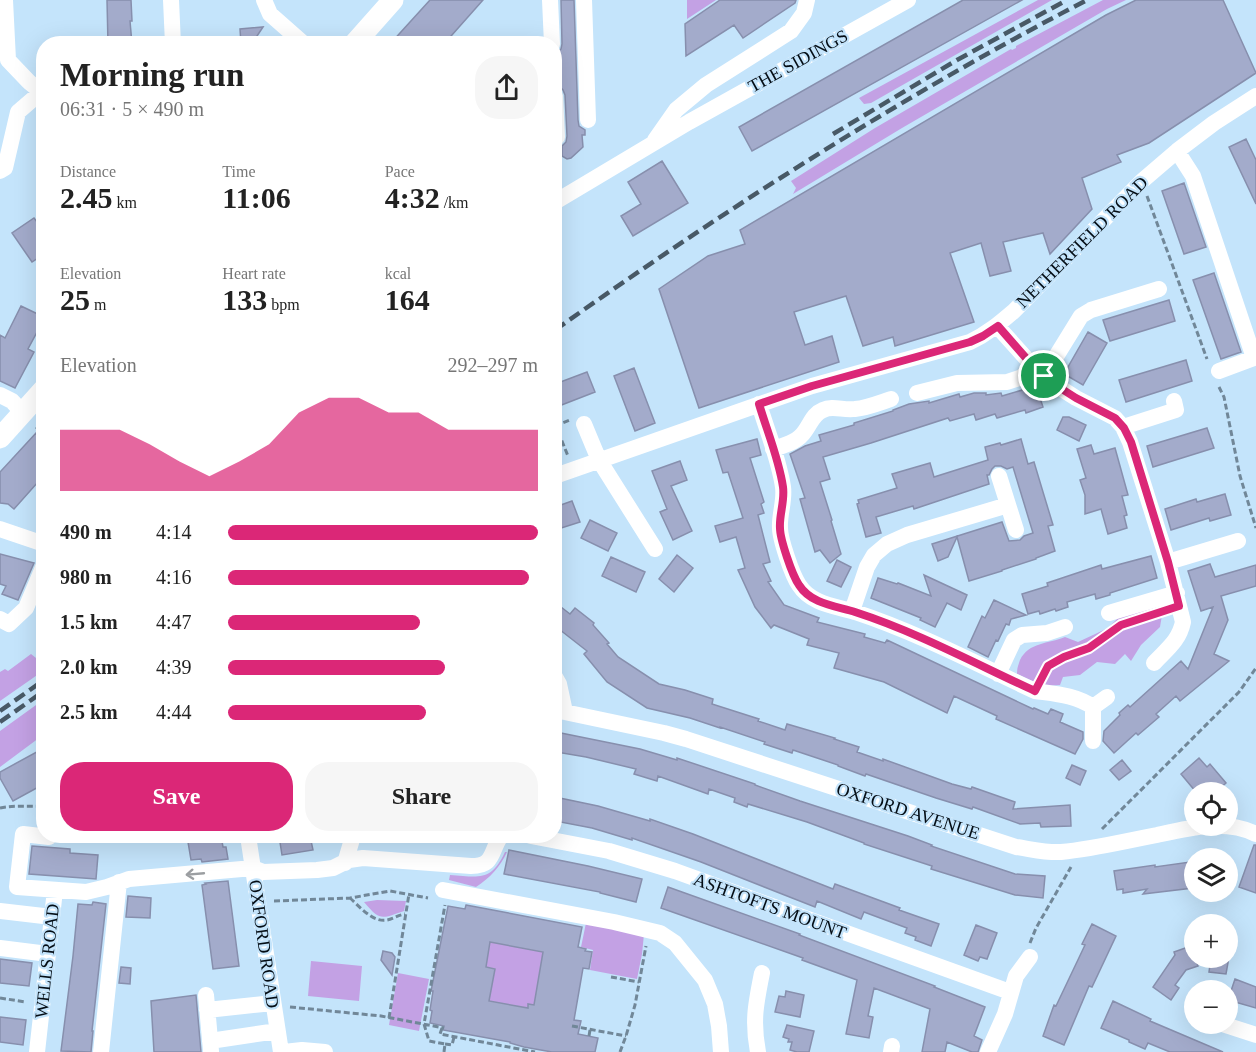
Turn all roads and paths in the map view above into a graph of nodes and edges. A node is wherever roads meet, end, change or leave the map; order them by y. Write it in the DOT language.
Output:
graph roads {
  1 [pos="4,0"];
  2 [pos="171,0"];
  3 [pos="264,0"];
  4 [pos="393,0"];
  5 [pos="550,0"];
  6 [pos="585,0"];
  7 [pos="807,0"];
  8 [pos="908,0"];
  9 [pos="173,36"];
  10 [pos="295,36"];
  11 [pos="361,36"];
  12 [pos="552,36"];
  13 [pos="36,88"];
  14 [pos="1256,96"];
  15 [pos="36,98"];
  16 [pos="588,120"];
  17 [pos="650,146"];
  18 [pos="1177,151"];
  19 [pos="0,171"];
  20 [pos="1142,180"];
  21 [pos="562,198"];
  22 [pos="1159,289"];
  23 [pos="998,326"];
  24 [pos="1039,371"];
  25 [pos="1215,373"];
  26 [pos="917,393"];
  27 [pos="0,395"];
  28 [pos="36,397"];
  29 [pos="891,399"];
  30 [pos="1174,401"];
  31 [pos="759,404"];
  32 [pos="22,412"];
  33 [pos="584,424"];
  34 [pos="1124,428"];
  35 [pos="0,438"];
  36 [pos="562,441"];
  37 [pos="773,449"];
  38 [pos="599,460"];
  39 [pos="574,469"];
  40 [pos="562,473"];
  41 [pos="999,476"];
  42 [pos="1008,505"];
  43 [pos="1,528"];
  44 [pos="1256,528"];
  45 [pos="1016,530"];
  46 [pos="36,540"];
  47 [pos="1238,541"];
  48 [pos="655,549"];
  49 [pos="1168,562"];
  50 [pos="36,584"];
  51 [pos="1178,600"];
  52 [pos="36,605"];
  53 [pos="852,611"];
  54 [pos="0,619"];
  55 [pos="1115,619"];
  56 [pos="1065,627"];
  57 [pos="13,636"];
  58 [pos="1154,663"];
  59 [pos="1256,668"];
  60 [pos="998,674"];
  61 [pos="1035,691"];
  62 [pos="1107,697"];
  63 [pos="1093,707"];
  64 [pos="562,711"];
  65 [pos="1093,741"];
  66 [pos="36,807"];
  67 [pos="0,808"];
  68 [pos="1256,834"];
  69 [pos="36,836"];
  70 [pos="562,842"];
  71 [pos="249,843"];
  72 [pos="351,843"];
  73 [pos="498,843"];
  74 [pos="1082,849"];
  75 [pos="345,863"];
  76 [pos="253,868"];
  77 [pos="119,882"];
  78 [pos="55,891"];
  79 [pos="409,894"];
  80 [pos="350,898"];
  81 [pos="447,898"];
  82 [pos="279,900"];
  83 [pos="0,911"];
  84 [pos="405,914"];
  85 [pos="52,917"];
  86 [pos="648,930"];
  87 [pos="0,948"];
  88 [pos="48,954"];
  89 [pos="1030,957"];
  90 [pos="762,973"];
  91 [pos="610,977"];
  92 [pos="639,982"];
  93 [pos="1008,991"];
  94 [pos="0,998"];
  95 [pos="42,1004"];
  96 [pos="273,1004"];
  97 [pos="389,1017"];
  98 [pos="424,1024"];
  99 [pos="572,1026"];
  100 [pos="1238,1029"];
  101 [pos="590,1030"];
  102 [pos="277,1031"];
  103 [pos="1256,1035"];
  104 [pos="589,1036"];
  105 [pos="626,1036"];
  106 [pos="454,1037"];
  107 [pos="445,1044"];
  108 [pos="209,1049"];
  109 [pos="37,1052"];
  110 [pos="101,1052"];
  111 [pos="282,1052"];
  112 [pos="325,1052"];
  113 [pos="444,1052"];
  114 [pos="535,1052"];
  115 [pos="620,1052"];
  116 [pos="721,1052"];
  117 [pos="758,1052"];
  118 [pos="988,1052"];
  1 -- 13 [label="street"];
  2 -- 9 [label="street"];
  3 -- 10 [label="street"];
  4 -- 11 [label="main road"];
  5 -- 12 [label="street"];
  6 -- 16 [label="street"];
  7 -- 17 [label="street"];
  8 -- 17 [label="street, THE SIDINGS"];
  14 -- 18 [label="street, NETHERFIELD ROAD"];
  15 -- 19 [label="street"];
  17 -- 21 [label="street, THE SIDINGS"];
  18 -- 20 [label="street, NETHERFIELD ROAD"];
  18 -- 25 [label="street"];
  20 -- 23 [label="street, NETHERFIELD ROAD"];
  20 -- 25 [label="path"];
  22 -- 24 [label="street"];
  23 -- 24 [label="street"];
  23 -- 31 [label="street, NETHERFIELD ROAD"];
  24 -- 26 [label="street"];
  24 -- 34 [label="street"];
  25 -- 44 [label="path"];
  27 -- 32 [label="street"];
  28 -- 32 [label="main road"];
  29 -- 37 [label="street"];
  30 -- 34 [label="street"];
  31 -- 37 [label="street"];
  31 -- 38 [label="street, NETHERFIELD ROAD"];
  32 -- 35 [label="main road"];
  33 -- 38 [label="street"];
  34 -- 49 [label="street"];
  36 -- 39 [label="path"];
  37 -- 53 [label="street"];
  38 -- 39 [label="street, NETHERFIELD ROAD"];
  38 -- 48 [label="street"];
  39 -- 40 [label="street, NETHERFIELD ROAD"];
  41 -- 42 [label="street"];
  42 -- 45 [label="street"];
  42 -- 53 [label="street"];
  43 -- 46 [label="street"];
  47 -- 49 [label="street"];
  49 -- 51 [label="street"];
  50 -- 54 [label="street"];
  51 -- 55 [label="street"];
  51 -- 58 [label="street"];
  52 -- 57 [label="street"];
  53 -- 60 [label="street"];
  55 -- 61 [label="path"];
  56 -- 60 [label="street"];
  59 -- 74 [label="path"];
  60 -- 61 [label="street"];
  61 -- 63 [label="street"];
  62 -- 63 [label="street"];
  63 -- 65 [label="street"];
  64 -- 74 [label="street, OXFORD AVENUE"];
  66 -- 67 [label="path"];
  68 -- 74 [label="street, OXFORD AVENUE"];
  69 -- 78 [label="street"];
  70 -- 93 [label="street, ASHTOFTS MOUNT"];
  71 -- 76 [label="street, OXFORD ROAD"];
  72 -- 75 [label="street"];
  73 -- 75 [label="street"];
  74 -- 89 [label="path"];
  75 -- 76 [label="street"];
  76 -- 77 [label="street, WELLS ROAD, one-way"];
  76 -- 96 [label="street, OXFORD ROAD"];
  77 -- 78 [label="street, WELLS ROAD"];
  77 -- 110 [label="street"];
  78 -- 85 [label="street, WELLS ROAD"];
  79 -- 80 [label="path"];
  79 -- 81 [label="path"];
  79 -- 97 [label="path"];
  80 -- 82 [label="path"];
  80 -- 84 [label="path"];
  81 -- 86 [label="street"];
  81 -- 98 [label="path"];
  83 -- 85 [label="street"];
  85 -- 88 [label="street, WELLS ROAD"];
  86 -- 92 [label="path"];
  86 -- 116 [label="street"];
  87 -- 88 [label="street"];
  88 -- 95 [label="street, WELLS ROAD"];
  89 -- 93 [label="street"];
  90 -- 117 [label="street"];
  91 -- 92 [label="path"];
  92 -- 105 [label="path"];
  93 -- 118 [label="street"];
  94 -- 95 [label="path"];
  95 -- 109 [label="street, WELLS ROAD"];
  96 -- 98 [label="path"];
  96 -- 102 [label="street, OXFORD ROAD"];
  96 -- 108 [label="street"];
  98 -- 106 [label="path"];
  98 -- 107 [label="path"];
  99 -- 101 [label="path"];
  100 -- 103 [label="street"];
  101 -- 104 [label="path"];
  101 -- 105 [label="path"];
  102 -- 108 [label="street"];
  102 -- 111 [label="street, OXFORD ROAD"];
  105 -- 115 [label="path"];
  106 -- 107 [label="path"];
  106 -- 114 [label="path"];
  107 -- 113 [label="path"];
  111 -- 112 [label="street"];
}
